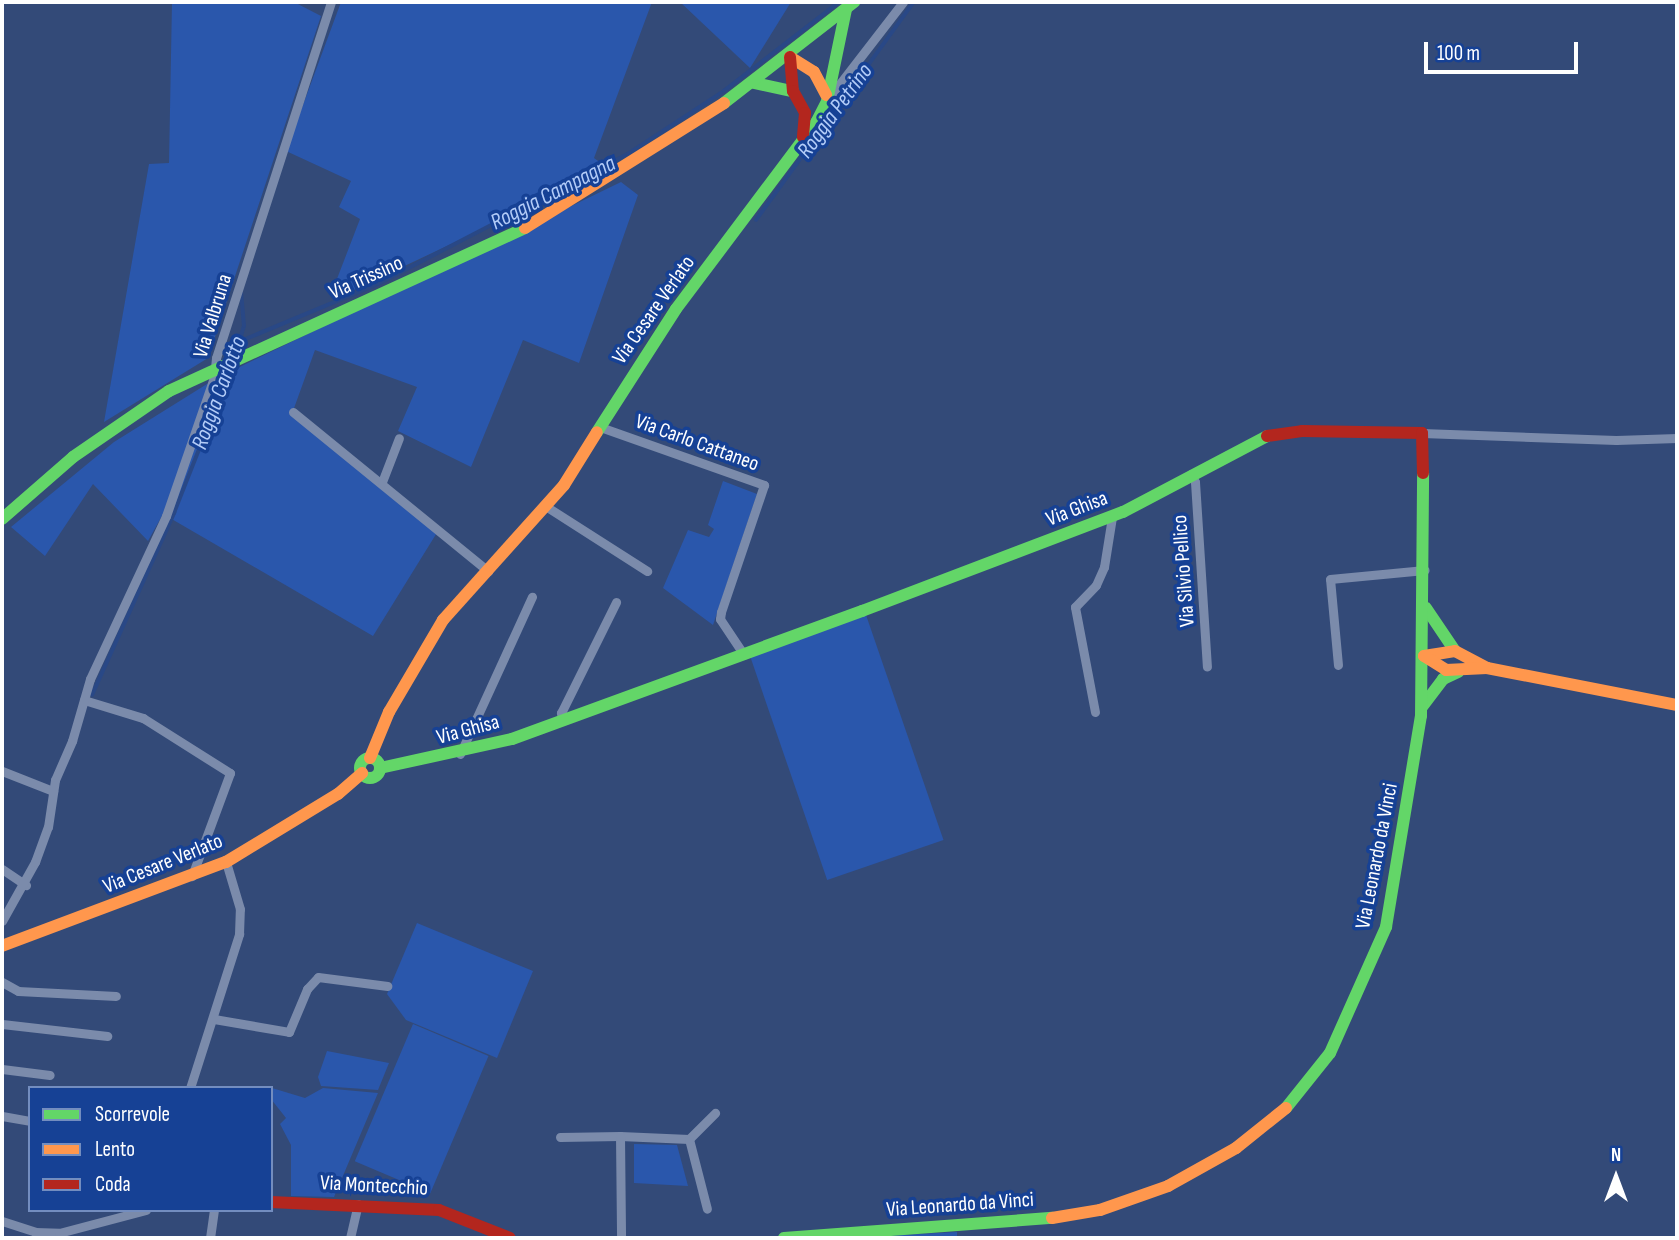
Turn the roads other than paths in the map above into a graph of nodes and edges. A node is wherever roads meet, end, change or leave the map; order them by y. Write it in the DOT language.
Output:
graph roads {
  1 [pos="331,2"];
  2 [pos="903,2"];
  3 [pos="850,5"];
  4 [pos="790,57"];
  5 [pos="754,83"];
  6 [pos="793,91"];
  7 [pos="827,101"];
  8 [pos="802,140"];
  9 [pos="214,368"];
  10 [pos="293,412"];
  11 [pos="603,428"];
  12 [pos="1422,433"];
  13 [pos="399,438"];
  14 [pos="1677,438"];
  15 [pos="1191,474"];
  16 [pos="382,482"];
  17 [pos="547,507"];
  18 [pos="1112,517"];
  19 [pos="2,519"];
  20 [pos="1425,570"];
  21 [pos="488,571"];
  22 [pos="647,571"];
  23 [pos="532,597"];
  24 [pos="616,602"];
  25 [pos="1425,607"];
  26 [pos="1455,651"];
  27 [pos="744,655"];
  28 [pos="1424,656"];
  29 [pos="1338,665"];
  30 [pos="1208,667"];
  31 [pos="1487,668"];
  32 [pos="1459,671"];
  33 [pos="84,700"];
  34 [pos="1677,705"];
  35 [pos="1421,707"];
  36 [pos="1095,712"];
  37 [pos="564,720"];
  38 [pos="460,754"];
  39 [pos="370,758"];
  40 [pos="380,768"];
  41 [pos="2,771"];
  42 [pos="362,773"];
  43 [pos="53,791"];
  44 [pos="226,862"];
  45 [pos="2,869"];
  46 [pos="191,877"];
  47 [pos="26,885"];
  48 [pos="2,921"];
  49 [pos="2,946"];
  50 [pos="2,982"];
  51 [pos="387,986"];
  52 [pos="116,996"];
  53 [pos="214,1019"];
  54 [pos="2,1024"];
  55 [pos="107,1036"];
  56 [pos="2,1069"];
  57 [pos="50,1075"];
  58 [pos="191,1086"];
  59 [pos="715,1113"];
  60 [pos="2,1116"];
  61 [pos="28,1121"];
  62 [pos="620,1136"];
  63 [pos="560,1137"];
  64 [pos="689,1139"];
  65 [pos="273,1202"];
  66 [pos="358,1204"];
  67 [pos="707,1209"];
  68 [pos="138,1212"];
  69 [pos="214,1212"];
  70 [pos="2,1221"];
  71 [pos="45,1236"];
  72 [pos="497,1236"];
  73 [pos="210,1238"];
  74 [pos="351,1238"];
  75 [pos="510,1238"];
  76 [pos="621,1238"];
  77 [pos="784,1238"];
  1 -- 9 [label="street, Via Valbruna"];
  2 -- 7 [label="street, Via Cesare Verlato"];
  3 -- 4 [label="street, Via Cesare Verlato"];
  3 -- 7 [label="street, Via Cesare Verlato"];
  4 -- 5 [label="street, Via Cesare Verlato"];
  4 -- 6 [label="street"];
  4 -- 7 [label="street"];
  5 -- 6 [label="street"];
  5 -- 9 [label="street, Via Trissino"];
  6 -- 8 [label="street"];
  7 -- 8 [label="street, Via Cesare Verlato"];
  8 -- 11 [label="street, Via Cesare Verlato"];
  9 -- 19 [label="street, Via Trissino"];
  9 -- 33 [label="street, Via Valbruna"];
  10 -- 16 [label="street"];
  11 -- 17 [label="street, Via Cesare Verlato"];
  11 -- 27 [label="street, Via Carlo Cattaneo"];
  12 -- 14 [label="street, Via Ghisa"];
  12 -- 15 [label="street, Via Ghisa"];
  12 -- 20 [label="street, Via Leonardo da Vinci"];
  13 -- 16 [label="street"];
  15 -- 18 [label="street, Via Ghisa"];
  15 -- 30 [label="street, Via Silvio Pellico"];
  16 -- 21 [label="street"];
  17 -- 21 [label="street, Via Cesare Verlato"];
  17 -- 22 [label="street"];
  18 -- 27 [label="street, Via Ghisa"];
  18 -- 36 [label="street"];
  20 -- 25 [label="street, Via Leonardo da Vinci"];
  20 -- 29 [label="street"];
  21 -- 39 [label="street, Via Cesare Verlato"];
  23 -- 38 [label="street"];
  24 -- 37 [label="street"];
  25 -- 26 [label="street"];
  25 -- 28 [label="street, Via Leonardo da Vinci"];
  26 -- 28 [label="street"];
  26 -- 31 [label="street"];
  27 -- 37 [label="street, Via Ghisa"];
  28 -- 32 [label="street"];
  28 -- 35 [label="street, Via Leonardo da Vinci"];
  31 -- 32 [label="street"];
  31 -- 34 [label="street"];
  32 -- 35 [label="street"];
  33 -- 43 [label="street, Via Valbruna"];
  33 -- 46 [label="street"];
  35 -- 77 [label="street, Via Leonardo da Vinci"];
  37 -- 38 [label="street, Via Ghisa"];
  38 -- 40 [label="street, Via Ghisa"];
  39 -- 40 [label="street"];
  39 -- 42 [label="street, Via Cesare Verlato"];
  40 -- 42 [label="street, Via Cesare Verlato"];
  41 -- 43 [label="street"];
  42 -- 44 [label="street, Via Cesare Verlato"];
  43 -- 47 [label="street, Via Valbruna"];
  44 -- 46 [label="street, Via Cesare Verlato"];
  44 -- 53 [label="street"];
  45 -- 47 [label="street"];
  46 -- 49 [label="street, Via Cesare Verlato"];
  47 -- 48 [label="street, Via Valbruna"];
  50 -- 52 [label="street"];
  51 -- 53 [label="street"];
  53 -- 58 [label="street"];
  54 -- 55 [label="street"];
  56 -- 57 [label="street"];
  59 -- 64 [label="street"];
  60 -- 61 [label="street"];
  62 -- 63 [label="street"];
  62 -- 64 [label="street"];
  62 -- 76 [label="street"];
  64 -- 67 [label="street"];
  65 -- 66 [label="street, Via Montecchio"];
  66 -- 72 [label="street, Via Montecchio"];
  66 -- 74 [label="street"];
  68 -- 71 [label="street"];
  69 -- 73 [label="street"];
  70 -- 71 [label="street"];
  72 -- 75 [label="street, Via Montecchio"];
}
